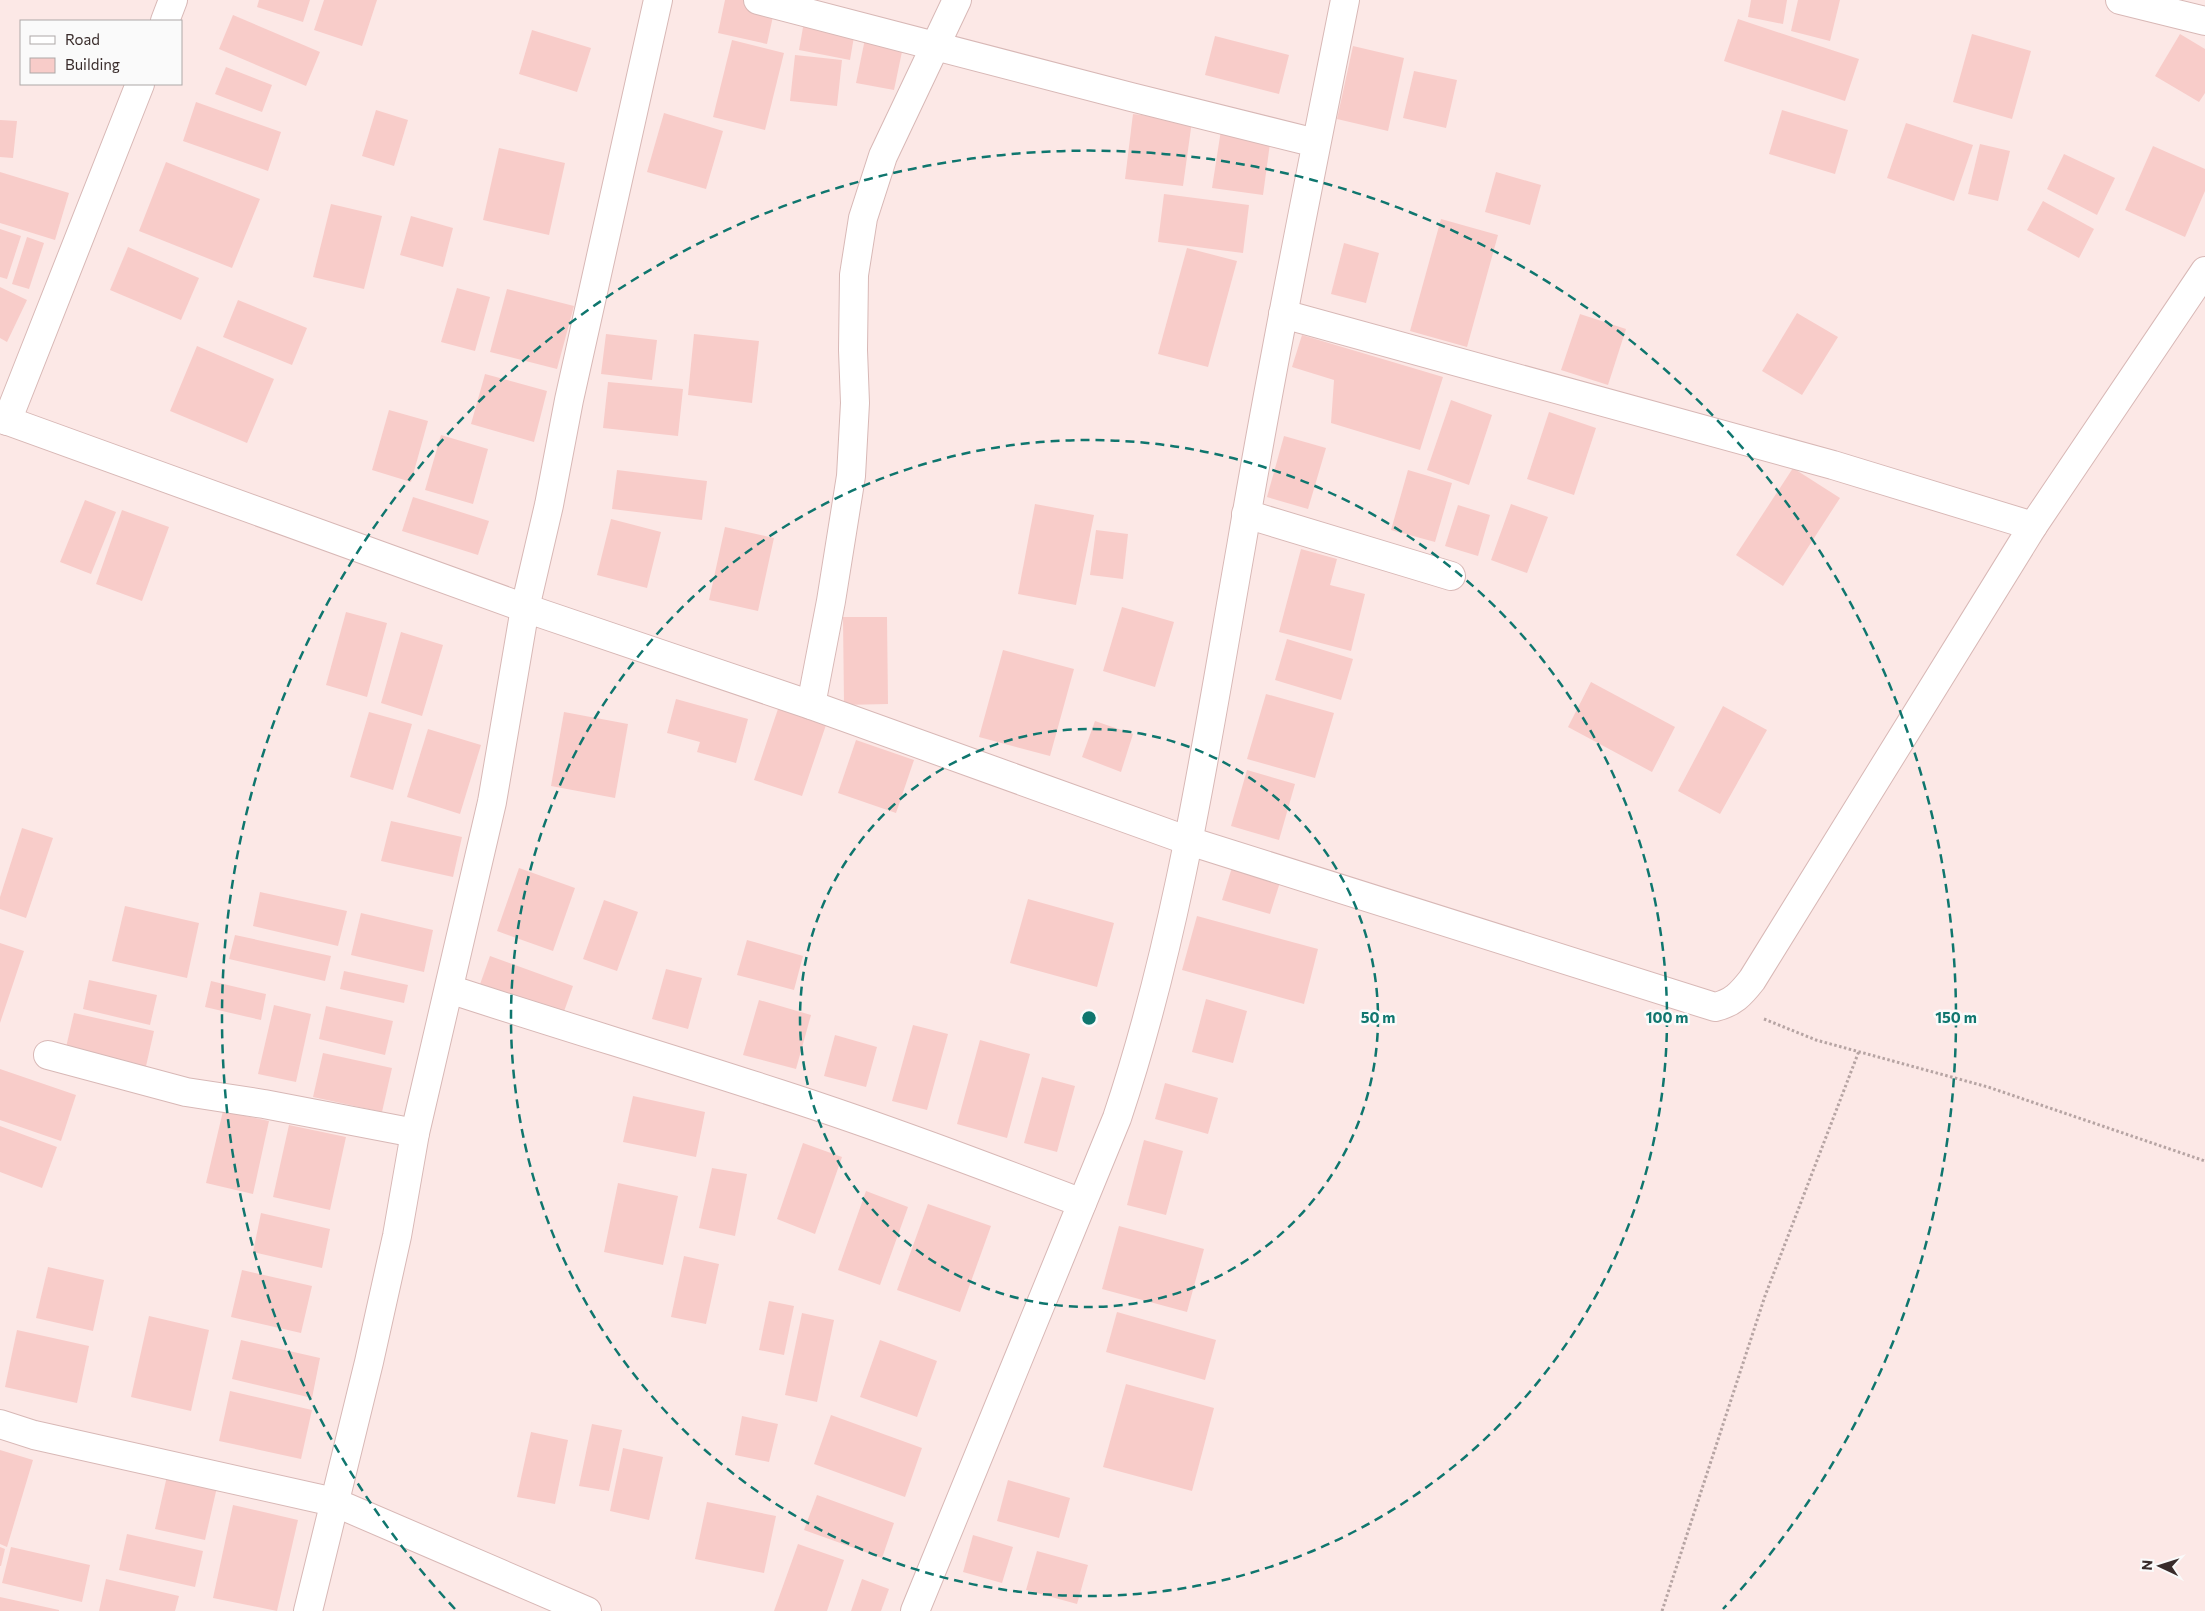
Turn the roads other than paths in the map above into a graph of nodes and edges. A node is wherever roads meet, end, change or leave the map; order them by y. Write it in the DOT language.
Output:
graph roads {
  1 [pos="173,0"];
  2 [pos="658,0"];
  3 [pos="758,0"];
  4 [pos="958,0"];
  5 [pos="1344,0"];
  6 [pos="2120,0"];
  7 [pos="165,20"];
  8 [pos="2205,21"];
  9 [pos="934,45"];
  10 [pos="140,85"];
  11 [pos="1316,143"];
  12 [pos="2205,271"];
  13 [pos="1283,314"];
  14 [pos="3,420"];
  15 [pos="1246,514"];
  16 [pos="2033,526"];
  17 [pos="1451,576"];
  18 [pos="525,608"];
  19 [pos="811,705"];
  20 [pos="1189,841"];
  21 [pos="449,989"];
  22 [pos="48,1055"];
  23 [pos="415,1133"];
  24 [pos="1082,1203"];
  25 [pos="0,1424"];
  26 [pos="334,1502"];
  27 [pos="308,1611"];
  28 [pos="587,1611"];
  29 [pos="915,1611"];
  1 -- 7 [label="street"];
  2 -- 18 [label="street"];
  3 -- 9 [label="street"];
  4 -- 9 [label="street"];
  5 -- 11 [label="street"];
  6 -- 8 [label="street"];
  9 -- 11 [label="street"];
  9 -- 19 [label="street"];
  10 -- 14 [label="street"];
  11 -- 13 [label="street"];
  12 -- 16 [label="street"];
  13 -- 15 [label="street"];
  13 -- 16 [label="street"];
  14 -- 18 [label="street"];
  15 -- 17 [label="street"];
  15 -- 20 [label="street"];
  16 -- 20 [label="street"];
  18 -- 19 [label="street"];
  18 -- 21 [label="street"];
  19 -- 20 [label="street"];
  20 -- 24 [label="street"];
  21 -- 23 [label="street"];
  21 -- 24 [label="street"];
  22 -- 23 [label="street"];
  23 -- 26 [label="street"];
  24 -- 29 [label="street"];
  25 -- 26 [label="street"];
  26 -- 27 [label="street"];
  26 -- 28 [label="street"];
}
